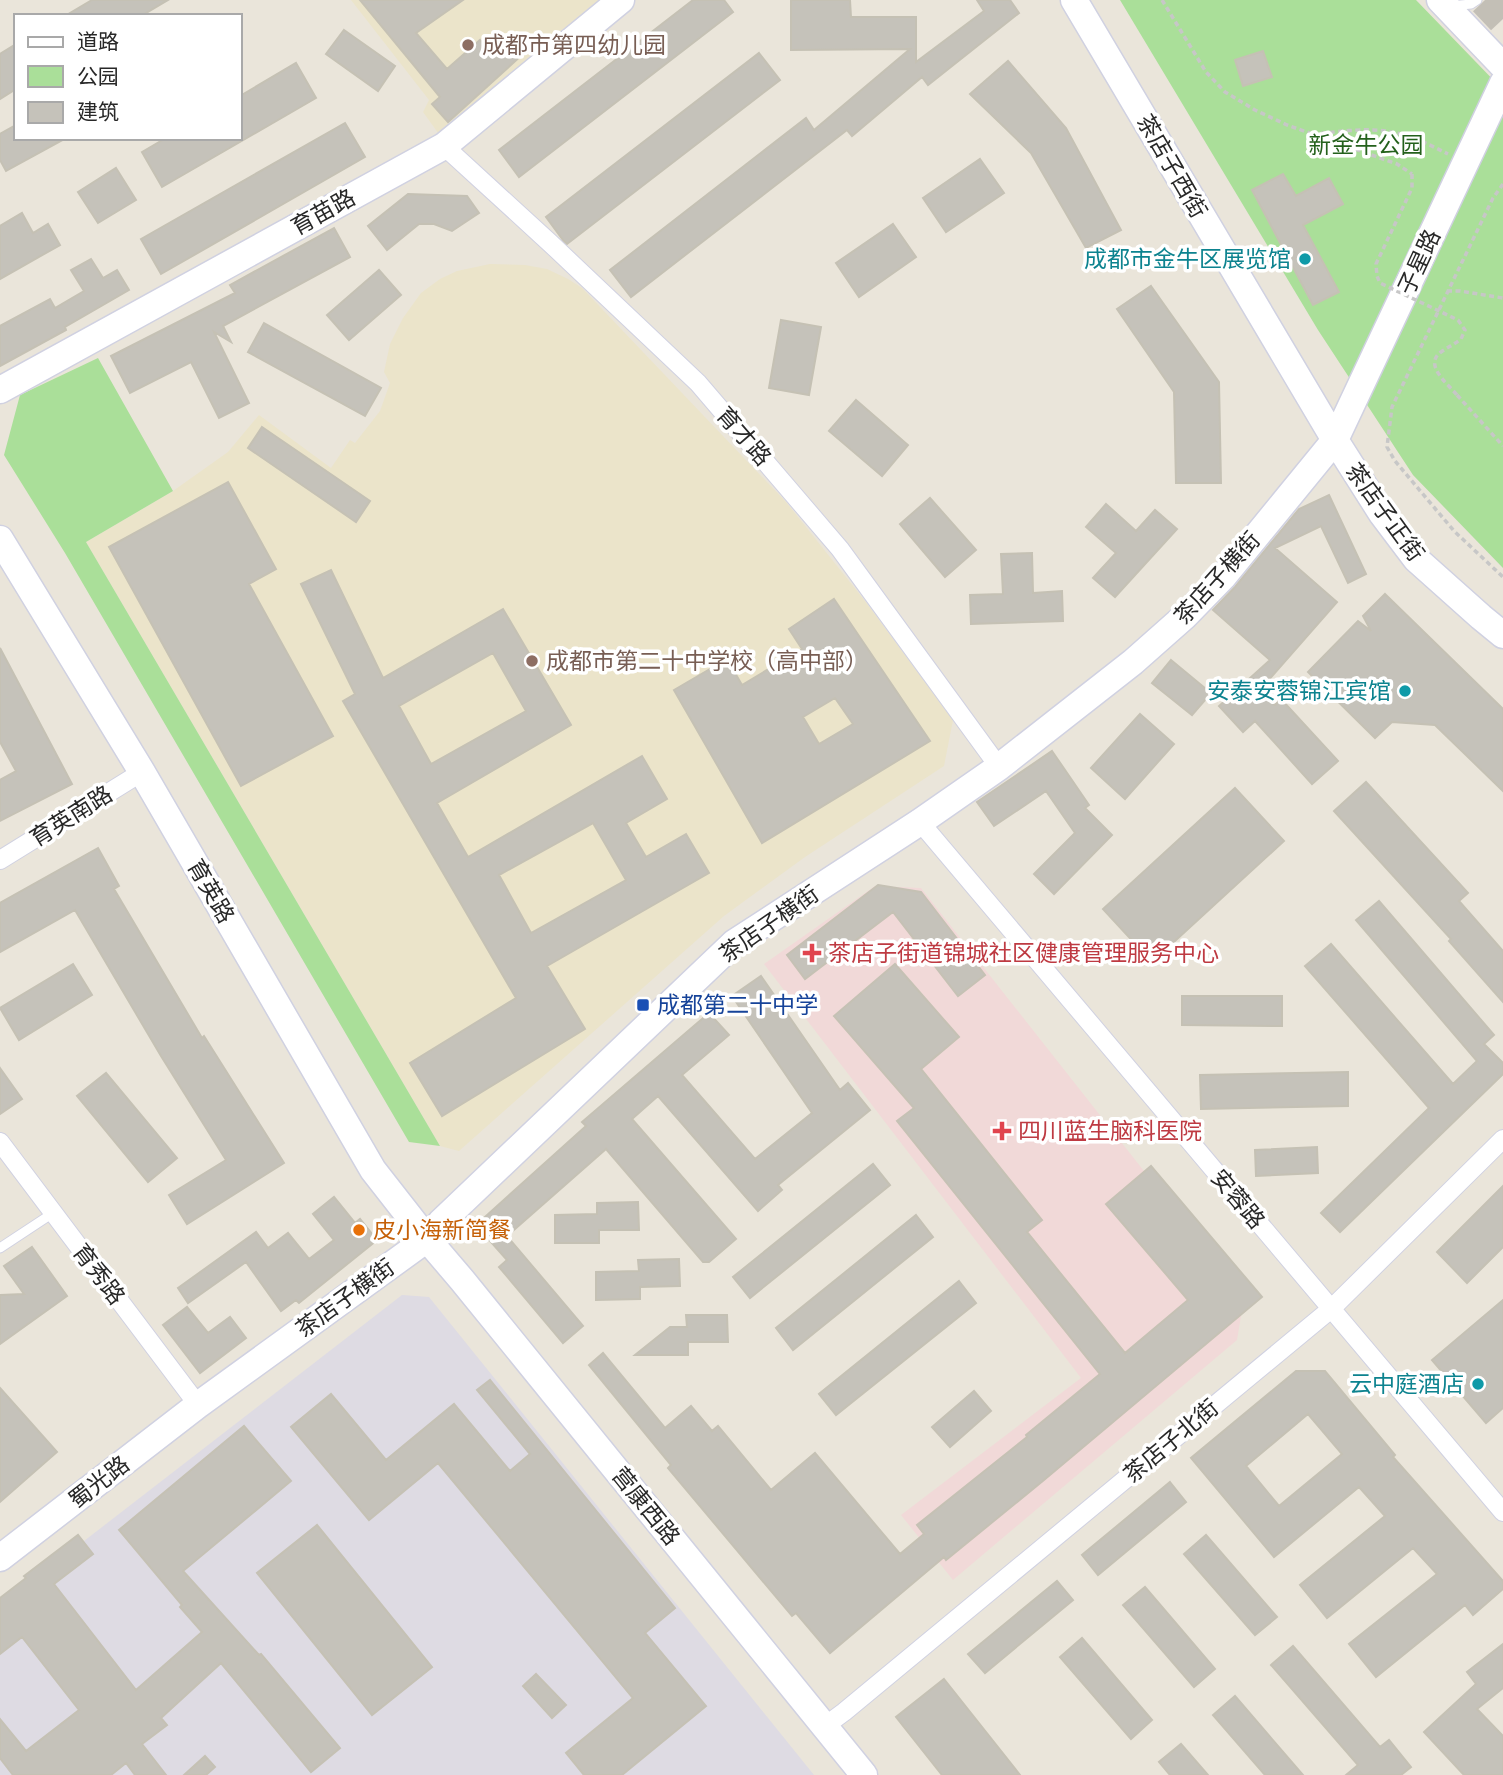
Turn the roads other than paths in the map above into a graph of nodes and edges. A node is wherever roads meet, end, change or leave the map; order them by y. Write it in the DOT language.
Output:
graph roads {
  1 [pos="621,0"];
  2 [pos="1074,0"];
  3 [pos="1477,0"];
  4 [pos="1443,3"];
  5 [pos="1503,66"];
  6 [pos="1503,83"];
  7 [pos="444,146"];
  8 [pos="0,390"];
  9 [pos="1335,440"];
  10 [pos="0,539"];
  11 [pos="1503,635"];
  12 [pos="999,767"];
  13 [pos="142,772"];
  14 [pos="920,822"];
  15 [pos="0,860"];
  16 [pos="1503,1139"];
  17 [pos="0,1142"];
  18 [pos="53,1213"];
  19 [pos="427,1239"];
  20 [pos="0,1248"];
  21 [pos="1331,1309"];
  22 [pos="198,1405"];
  23 [pos="1503,1512"];
  24 [pos="0,1558"];
  25 [pos="825,1726"];
  26 [pos="864,1775"];
  1 -- 7 [label="street, 育苗路"];
  2 -- 9 [label="street, 茶店子西街"];
  3 -- 4 [label="lane"];
  4 -- 5 [label="street"];
  6 -- 9 [label="street, 子星路"];
  7 -- 8 [label="street, 育苗路"];
  7 -- 12 [label="street, 育才路"];
  9 -- 11 [label="street, 茶店子正街"];
  9 -- 12 [label="street, 茶店子横街"];
  10 -- 13 [label="street, 育英路"];
  12 -- 14 [label="street, 茶店子横街"];
  13 -- 15 [label="street, 育英南路"];
  13 -- 19 [label="street, 育英路"];
  14 -- 19 [label="street, 茶店子横街"];
  14 -- 21 [label="street, 安蓉路"];
  16 -- 21 [label="street, 茶店子北街"];
  17 -- 18 [label="street, 育秀路"];
  18 -- 20 [label="lane"];
  18 -- 22 [label="street, 育秀路"];
  19 -- 22 [label="street, 茶店子横街"];
  19 -- 25 [label="street, 营康西路"];
  21 -- 23 [label="street, 安蓉路"];
  21 -- 25 [label="street, 茶店子北街"];
  22 -- 24 [label="street, 蜀光路"];
  25 -- 26 [label="street, 营康西路"];
}
